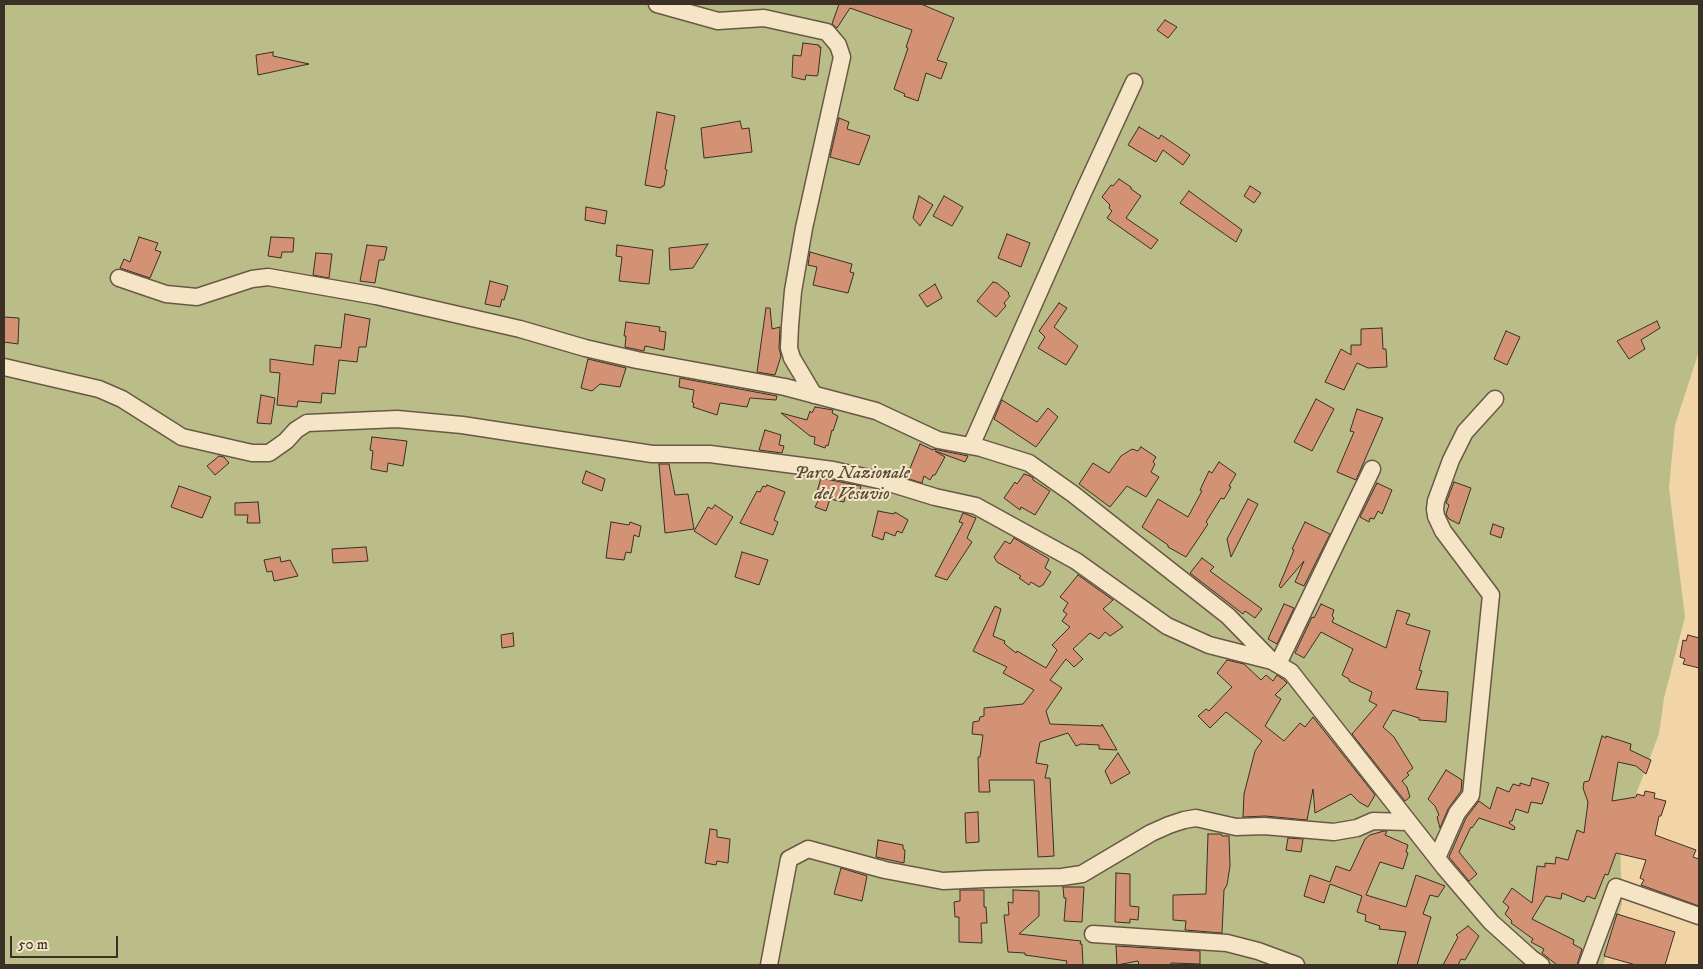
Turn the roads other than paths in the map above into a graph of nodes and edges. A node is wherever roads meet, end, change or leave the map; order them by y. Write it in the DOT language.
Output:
graph roads {
  1 [pos="656,4"];
  2 [pos="1134,82"];
  3 [pos="119,278"];
  4 [pos="4,367"];
  5 [pos="814,395"];
  6 [pos="1495,399"];
  7 [pos="970,446"];
  8 [pos="1372,469"];
  9 [pos="1275,663"];
  10 [pos="1408,822"];
  11 [pos="1437,858"];
  12 [pos="1699,916"];
  13 [pos="1093,934"];
  14 [pos="769,965"];
  15 [pos="1296,965"];
  16 [pos="1541,965"];
  17 [pos="1588,965"];
  1 -- 5 [label="street"];
  2 -- 7 [label="street"];
  3 -- 5 [label="street"];
  4 -- 9 [label="street"];
  5 -- 7 [label="street"];
  6 -- 11 [label="street"];
  7 -- 9 [label="street"];
  8 -- 9 [label="street"];
  9 -- 10 [label="street"];
  10 -- 11 [label="street"];
  10 -- 14 [label="street"];
  11 -- 16 [label="street"];
  12 -- 17 [label="street"];
  13 -- 15 [label="street"];
}
